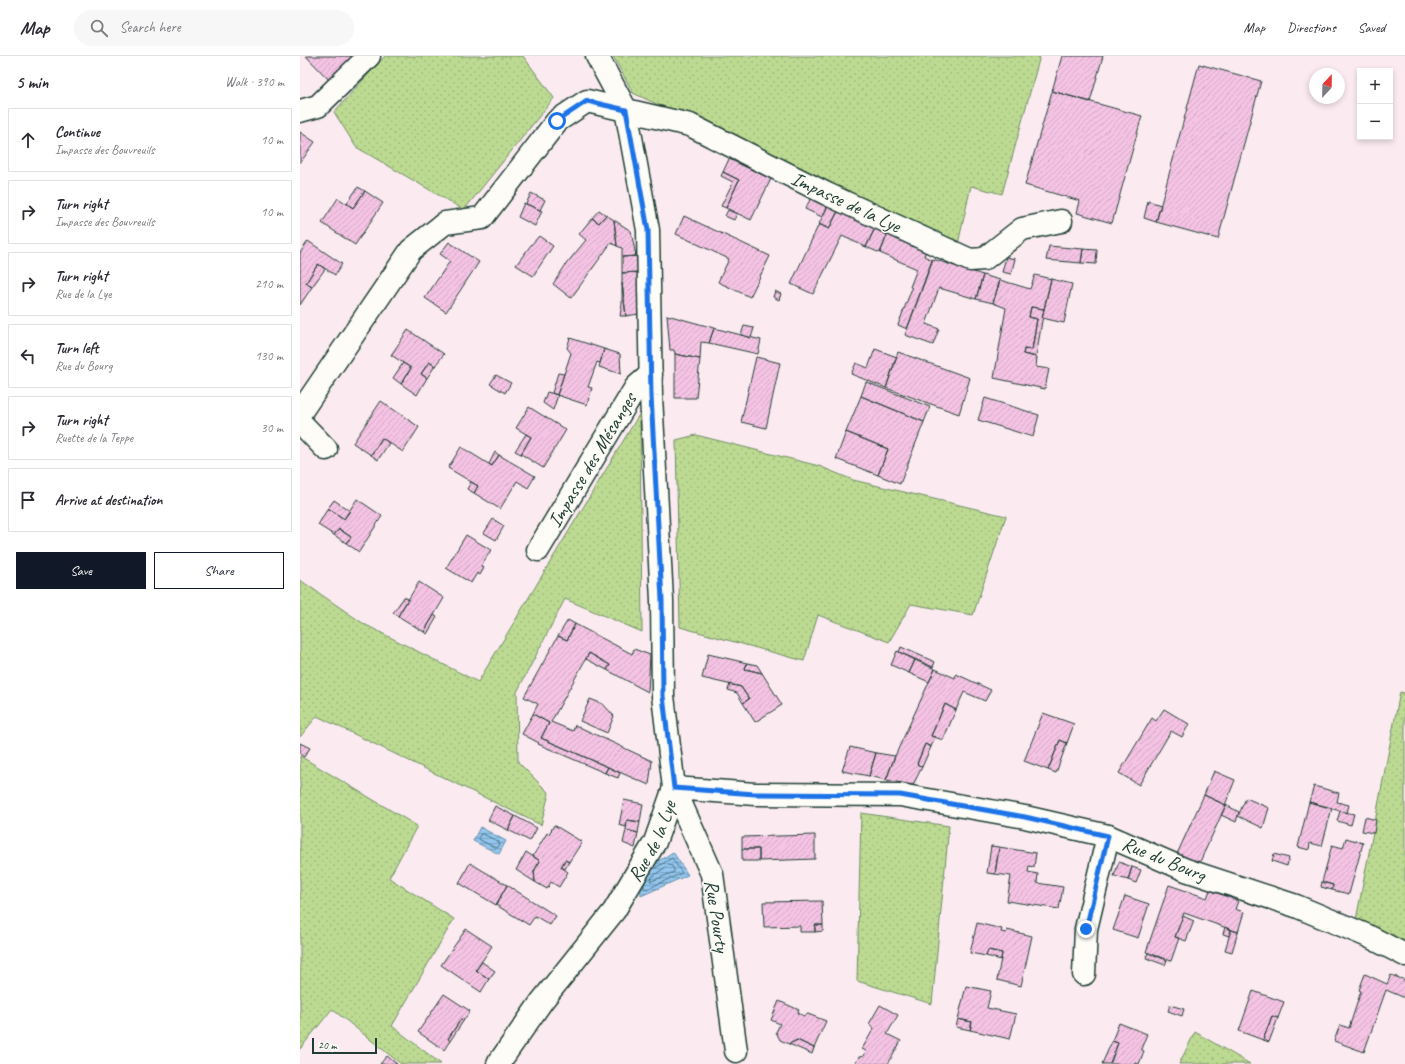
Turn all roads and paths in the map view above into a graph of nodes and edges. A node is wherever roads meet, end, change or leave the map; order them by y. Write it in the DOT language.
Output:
graph roads {
  1 [pos="369,56"];
  2 [pos="597,56"];
  3 [pos="626,110"];
  4 [pos="300,111"];
  5 [pos="1061,221"];
  6 [pos="651,374"];
  7 [pos="300,413"];
  8 [pos="300,422"];
  9 [pos="326,449"];
  10 [pos="538,550"];
  11 [pos="674,788"];
  12 [pos="1108,836"];
  13 [pos="1405,955"];
  14 [pos="1084,974"];
  15 [pos="736,1051"];
  16 [pos="498,1064"];
  1 -- 4 [label="street"];
  2 -- 3 [label="street, Rue de la Lye"];
  3 -- 5 [label="street, Impasse de la Lye"];
  3 -- 6 [label="street, Rue de la Lye"];
  3 -- 7 [label="street, Impasse de la Lye"];
  6 -- 10 [label="street, Impasse des Mésanges"];
  6 -- 11 [label="street, Rue de la Lye"];
  8 -- 9 [label="street"];
  11 -- 12 [label="street, Rue du Bourg"];
  11 -- 15 [label="street, Rue Pourty"];
  11 -- 16 [label="street, Rue de la Lye"];
  12 -- 13 [label="street, Rue du Bourg"];
  12 -- 14 [label="street"];
}
